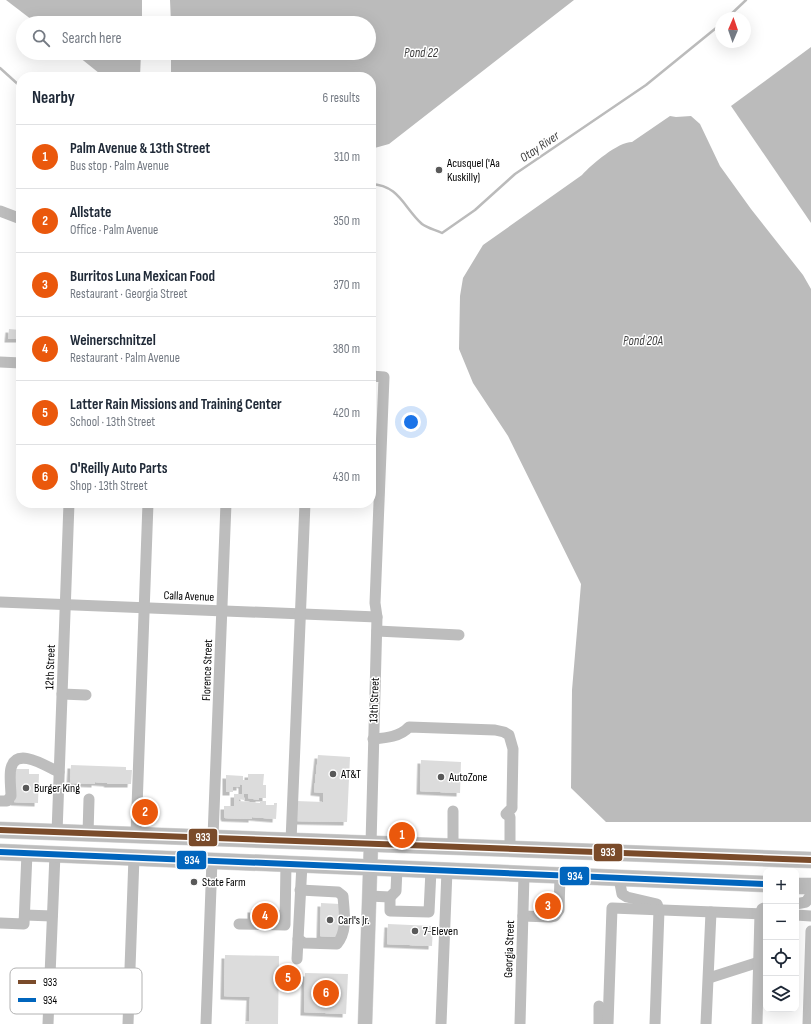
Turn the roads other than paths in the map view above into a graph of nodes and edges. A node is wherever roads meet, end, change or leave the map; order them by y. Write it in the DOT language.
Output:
graph roads {
  1 [pos="0,211"];
  2 [pos="16,217"];
  3 [pos="0,362"];
  4 [pos="16,363"];
  5 [pos="376,376"];
  6 [pos="69,508"];
  7 [pos="148,508"];
  8 [pos="226,508"];
  9 [pos="305,508"];
  10 [pos="0,602"];
  11 [pos="65,604"];
  12 [pos="144,608"];
  13 [pos="222,610"];
  14 [pos="301,614"];
  15 [pos="377,617"];
  16 [pos="376,631"];
  17 [pos="458,635"];
  18 [pos="62,694"];
  19 [pos="86,695"];
  20 [pos="373,739"];
  21 [pos="59,772"];
  22 [pos="89,799"];
  23 [pos="0,801"];
  24 [pos="453,811"];
  25 [pos="0,830"];
  26 [pos="57,833"];
  27 [pos="88,834"];
  28 [pos="136,835"];
  29 [pos="213,838"];
  30 [pos="291,841"];
  31 [pos="371,844"];
  32 [pos="453,847"];
  33 [pos="510,849"];
  34 [pos="0,852"];
  35 [pos="27,853"];
  36 [pos="55,854"];
  37 [pos="134,857"];
  38 [pos="212,860"];
  39 [pos="811,860"];
  40 [pos="294,864"];
  41 [pos="370,867"];
  42 [pos="397,868"];
  43 [pos="439,870"];
  44 [pos="524,874"];
  45 [pos="560,876"];
  46 [pos="619,878"];
  47 [pos="763,884"];
  48 [pos="799,886"];
  49 [pos="811,887"];
  50 [pos="300,890"];
  51 [pos="369,896"];
  52 [pos="390,897"];
  53 [pos="799,903"];
  54 [pos="659,910"];
  55 [pos="711,912"];
  56 [pos="763,912"];
  57 [pos="25,915"];
  58 [pos="799,915"];
  59 [pos="52,916"];
  60 [pos="523,916"];
  61 [pos="811,916"];
  62 [pos="763,922"];
  63 [pos="0,923"];
  64 [pos="239,924"];
  65 [pos="811,930"];
  66 [pos="298,939"];
  67 [pos="297,959"];
  68 [pos="759,962"];
  69 [pos="50,968"];
  70 [pos="130,968"];
  71 [pos="709,978"];
  72 [pos="599,1006"];
  73 [pos="48,1014"];
  74 [pos="128,1014"];
  75 [pos="48,1024"];
  76 [pos="128,1024"];
  77 [pos="206,1024"];
  78 [pos="366,1024"];
  79 [pos="442,1024"];
  80 [pos="520,1024"];
  81 [pos="599,1024"];
  82 [pos="608,1024"];
  83 [pos="656,1024"];
  84 [pos="706,1024"];
  85 [pos="757,1024"];
  86 [pos="808,1024"];
  1 -- 2 [label="street"];
  3 -- 4 [label="street"];
  5 -- 15 [label="street, 13th Street"];
  6 -- 11 [label="street, 12th Street"];
  7 -- 12 [label="street"];
  8 -- 13 [label="street, Florence Street"];
  9 -- 14 [label="street"];
  10 -- 11 [label="street, Calla Avenue"];
  11 -- 12 [label="street, Calla Avenue"];
  11 -- 18 [label="street, 12th Street"];
  12 -- 13 [label="street, Calla Avenue"];
  12 -- 28 [label="street"];
  13 -- 14 [label="street, Calla Avenue"];
  13 -- 29 [label="street, Florence Street"];
  14 -- 15 [label="street, Calla Avenue"];
  14 -- 30 [label="street"];
  15 -- 16 [label="street, 13th Street"];
  16 -- 17 [label="street"];
  16 -- 20 [label="street, 13th Street"];
  18 -- 19 [label="street"];
  18 -- 21 [label="street, 12th Street"];
  20 -- 31 [label="street, 13th Street"];
  20 -- 33 [label="street"];
  21 -- 23 [label="street"];
  21 -- 26 [label="street, 12th Street"];
  22 -- 27 [label="street"];
  24 -- 32 [label="street"];
  25 -- 26 [label="highway"];
  26 -- 27 [label="highway"];
  27 -- 28 [label="highway"];
  28 -- 29 [label="highway"];
  28 -- 36 [label="highway"];
  29 -- 30 [label="highway"];
  30 -- 31 [label="highway"];
  31 -- 32 [label="highway"];
  31 -- 41 [label="main road, 13th Street"];
  32 -- 33 [label="highway"];
  33 -- 39 [label="highway"];
  34 -- 35 [label="highway"];
  35 -- 36 [label="highway"];
  35 -- 57 [label="street"];
  36 -- 37 [label="highway"];
  36 -- 59 [label="street"];
  37 -- 38 [label="highway"];
  37 -- 70 [label="street"];
  38 -- 40 [label="highway"];
  38 -- 77 [label="street"];
  40 -- 41 [label="highway"];
  40 -- 50 [label="street"];
  40 -- 64 [label="street"];
  41 -- 42 [label="highway"];
  41 -- 51 [label="main road, 13th Street"];
  42 -- 43 [label="highway"];
  42 -- 52 [label="street"];
  43 -- 44 [label="highway"];
  43 -- 52 [label="street"];
  43 -- 79 [label="street"];
  44 -- 45 [label="highway"];
  44 -- 60 [label="street, Georgia Street"];
  45 -- 46 [label="highway"];
  45 -- 60 [label="street"];
  46 -- 47 [label="highway"];
  46 -- 54 [label="street"];
  48 -- 49 [label="highway"];
  49 -- 53 [label="street"];
  50 -- 66 [label="street"];
  50 -- 66 [label="street"];
  51 -- 52 [label="street"];
  51 -- 78 [label="main road, 13th Street"];
  54 -- 55 [label="street"];
  54 -- 82 [label="street"];
  54 -- 83 [label="street"];
  55 -- 56 [label="street"];
  55 -- 71 [label="street"];
  57 -- 59 [label="street"];
  57 -- 63 [label="street"];
  58 -- 61 [label="street"];
  59 -- 69 [label="street"];
  60 -- 80 [label="street, Georgia Street"];
  62 -- 68 [label="street"];
  65 -- 86 [label="street"];
  66 -- 67 [label="street"];
  68 -- 71 [label="street"];
  68 -- 85 [label="street"];
  71 -- 84 [label="street"];
  72 -- 81 [label="street"];
  73 -- 75 [label="street"];
  74 -- 76 [label="street"];
}
